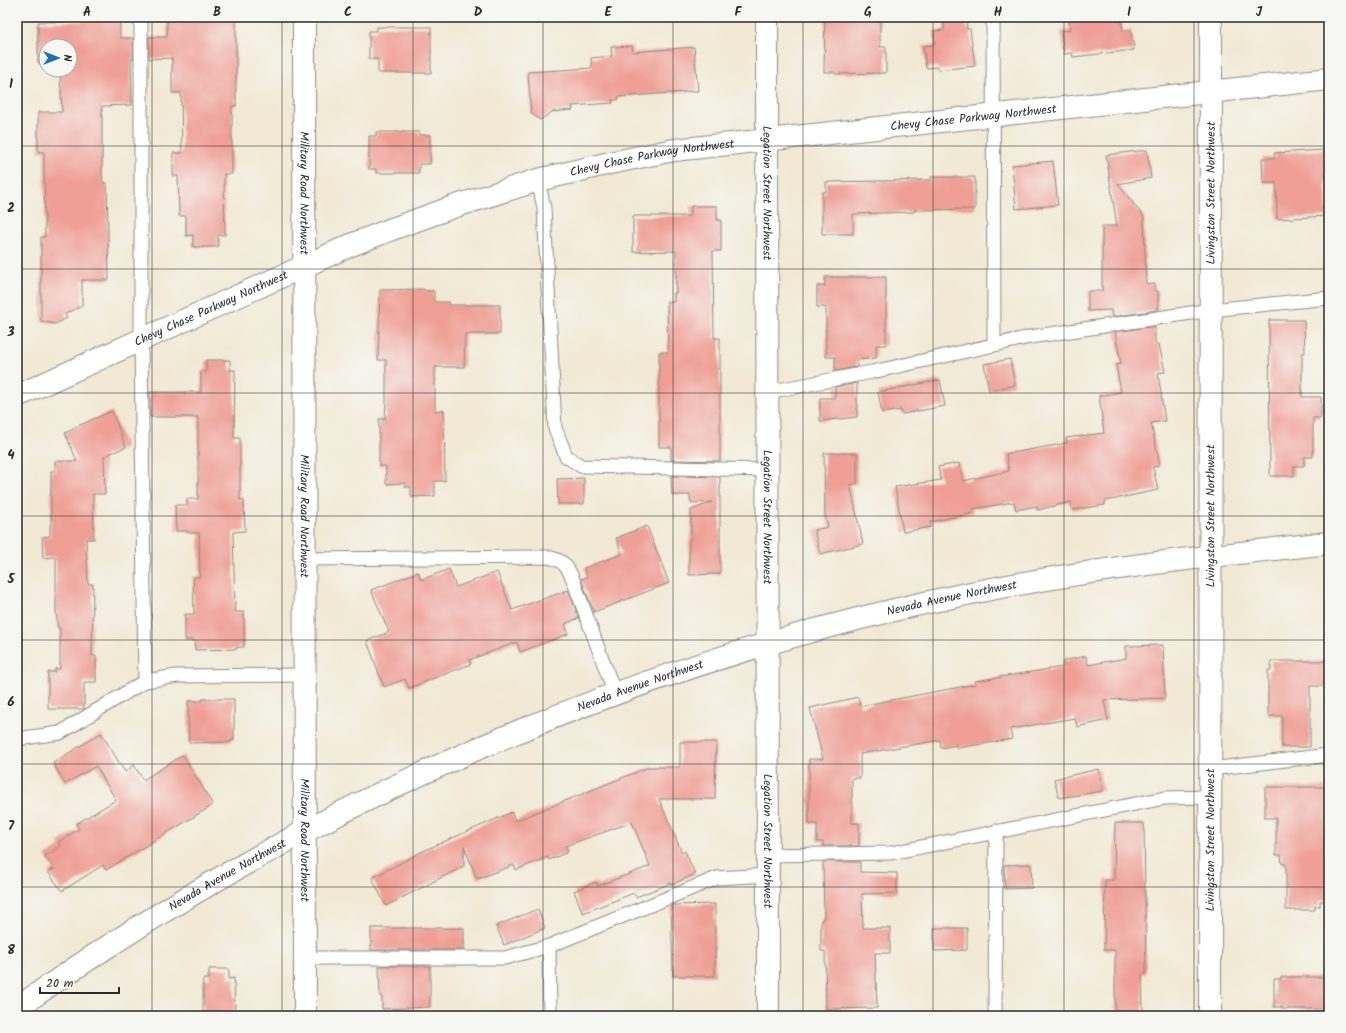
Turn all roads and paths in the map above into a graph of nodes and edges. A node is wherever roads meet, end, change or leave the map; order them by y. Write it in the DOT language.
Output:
graph roads {
  1 [pos="140,17"];
  2 [pos="304,17"];
  3 [pos="767,17"];
  4 [pos="993,17"];
  5 [pos="1212,17"];
  6 [pos="1329,79"];
  7 [pos="1212,92"];
  8 [pos="993,115"];
  9 [pos="767,140"];
  10 [pos="538,180"];
  11 [pos="303,268"];
  12 [pos="1329,298"];
  13 [pos="1211,310"];
  14 [pos="141,340"];
  15 [pos="994,345"];
  16 [pos="768,392"];
  17 [pos="17,396"];
  18 [pos="768,470"];
  19 [pos="1329,543"];
  20 [pos="1210,556"];
  21 [pos="304,559"];
  22 [pos="769,644"];
  23 [pos="304,675"];
  24 [pos="145,681"];
  25 [pos="615,694"];
  26 [pos="17,739"];
  27 [pos="1329,755"];
  28 [pos="1210,769"];
  29 [pos="1210,797"];
  30 [pos="996,831"];
  31 [pos="305,832"];
  32 [pos="768,865"];
  33 [pos="550,946"];
  34 [pos="305,958"];
  35 [pos="17,1008"];
  36 [pos="305,1016"];
  37 [pos="550,1016"];
  38 [pos="768,1016"];
  39 [pos="995,1016"];
  40 [pos="1210,1016"];
  1 -- 14 [label="lane"];
  2 -- 11 [label="street, Military Road Northwest"];
  3 -- 9 [label="street, Legation Street Northwest"];
  4 -- 8 [label="lane"];
  5 -- 7 [label="street, Livingston Street Northwest"];
  6 -- 7 [label="street, Chevy Chase Parkway Northwest"];
  7 -- 8 [label="street, Chevy Chase Parkway Northwest"];
  7 -- 13 [label="street, Livingston Street Northwest"];
  8 -- 9 [label="street, Chevy Chase Parkway Northwest"];
  8 -- 15 [label="lane"];
  9 -- 10 [label="street, Chevy Chase Parkway Northwest"];
  9 -- 16 [label="street, Legation Street Northwest"];
  10 -- 11 [label="street, Chevy Chase Parkway Northwest"];
  10 -- 18 [label="lane"];
  11 -- 14 [label="street, Chevy Chase Parkway Northwest"];
  11 -- 21 [label="street, Military Road Northwest"];
  12 -- 13 [label="lane"];
  13 -- 15 [label="lane"];
  13 -- 20 [label="street, Livingston Street Northwest"];
  14 -- 17 [label="street, Chevy Chase Parkway Northwest"];
  14 -- 24 [label="lane"];
  15 -- 16 [label="lane"];
  16 -- 18 [label="street, Legation Street Northwest"];
  18 -- 22 [label="street, Legation Street Northwest"];
  19 -- 20 [label="street, Nevada Avenue Northwest"];
  20 -- 22 [label="street, Nevada Avenue Northwest"];
  20 -- 28 [label="street, Livingston Street Northwest"];
  21 -- 23 [label="street, Military Road Northwest"];
  21 -- 25 [label="lane"];
  22 -- 25 [label="street, Nevada Avenue Northwest"];
  22 -- 32 [label="street, Legation Street Northwest"];
  23 -- 24 [label="lane"];
  23 -- 31 [label="street, Military Road Northwest"];
  24 -- 26 [label="lane"];
  25 -- 31 [label="street, Nevada Avenue Northwest"];
  27 -- 28 [label="lane"];
  28 -- 29 [label="street, Livingston Street Northwest"];
  29 -- 30 [label="lane"];
  29 -- 40 [label="street, Livingston Street Northwest"];
  30 -- 32 [label="lane"];
  30 -- 39 [label="lane"];
  31 -- 34 [label="street, Military Road Northwest"];
  31 -- 35 [label="street, Nevada Avenue Northwest"];
  32 -- 33 [label="lane"];
  32 -- 38 [label="street, Legation Street Northwest"];
  33 -- 34 [label="lane"];
  33 -- 37 [label="lane"];
  34 -- 36 [label="street, Military Road Northwest"];
}
